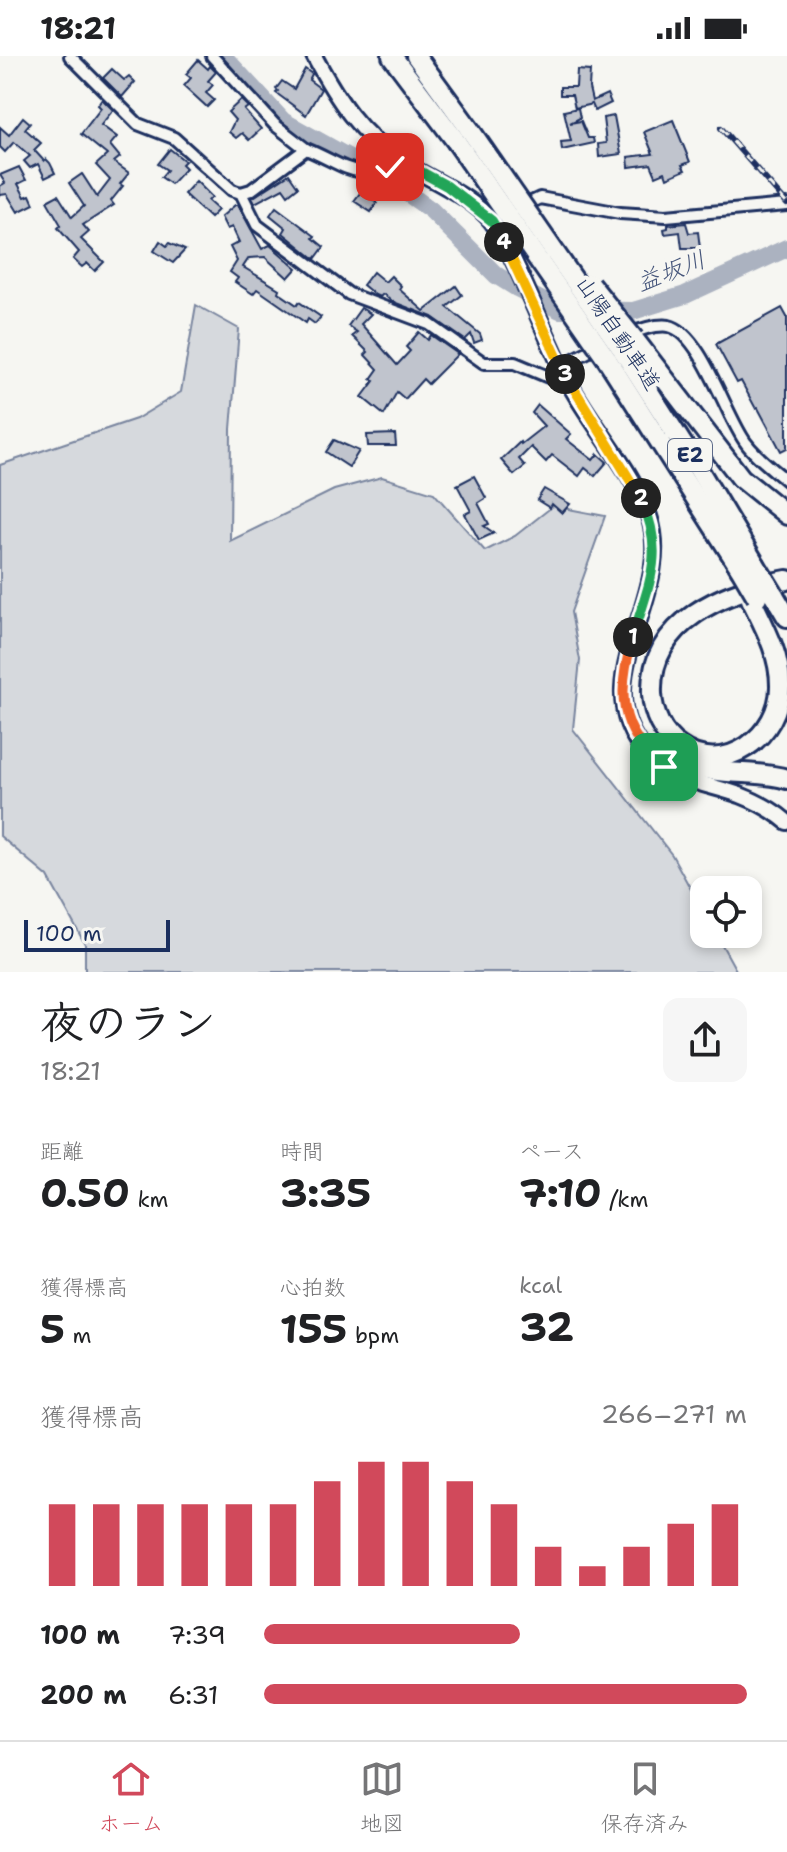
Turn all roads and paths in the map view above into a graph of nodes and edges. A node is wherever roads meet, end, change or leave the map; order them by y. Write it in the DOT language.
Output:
graph roads {
  1 [pos="70,56"];
  2 [pos="212,56"];
  3 [pos="314,56"];
  4 [pos="392,56"];
  5 [pos="416,56"];
  6 [pos="463,135"];
  7 [pos="306,149"];
  8 [pos="396,164"];
  9 [pos="241,193"];
  10 [pos="787,205"];
  11 [pos="492,221"];
  12 [pos="621,349"];
  13 [pos="569,382"];
  14 [pos="787,481"];
  15 [pos="787,515"];
  16 [pos="787,570"];
  17 [pos="787,580"];
  18 [pos="761,597"];
  19 [pos="787,617"];
  20 [pos="787,648"];
  21 [pos="787,779"];
  22 [pos="787,822"];
  1 -- 9 [label="street"];
  2 -- 7 [label="street"];
  3 -- 8 [label="street"];
  4 -- 6 [label="highway, 山陽自動車道 / E2"];
  5 -- 6 [label="highway, 山陽自動車道 / E2"];
  6 -- 12 [label="highway, bridge"];
  6 -- 12 [label="highway, 山陽自動車道 / E2, bridge"];
  7 -- 8 [label="street"];
  7 -- 9 [label="street"];
  8 -- 11 [label="street"];
  9 -- 13 [label="street"];
  10 -- 11 [label="street"];
  11 -- 13 [label="street"];
  12 -- 15 [label="highway"];
  12 -- 18 [label="highway, 山陽自動車道 / E2, bridge"];
  13 -- 14 [label="street"];
  13 -- 22 [label="street"];
  16 -- 21 [label="highway"];
  17 -- 18 [label="highway"];
  18 -- 19 [label="highway, 山陽自動車道 / E2"];
  18 -- 20 [label="highway, 山陽自動車道 / E2"];
}
